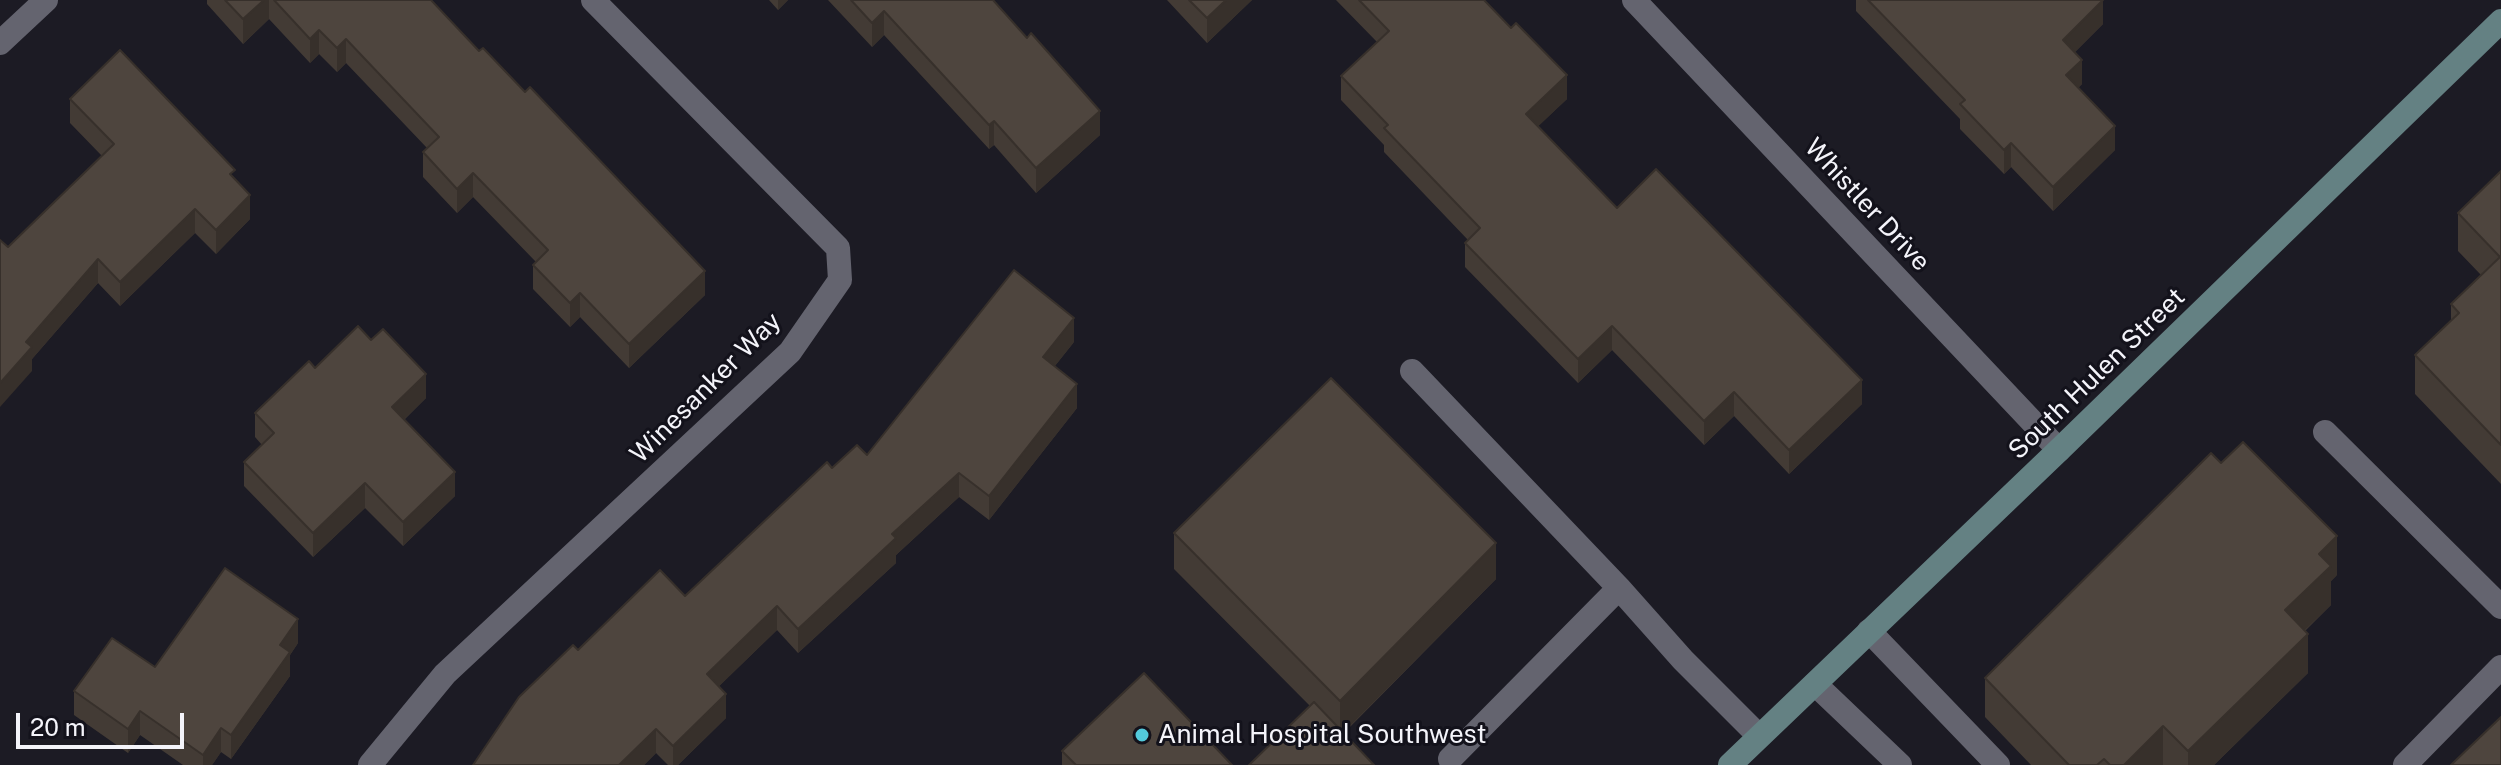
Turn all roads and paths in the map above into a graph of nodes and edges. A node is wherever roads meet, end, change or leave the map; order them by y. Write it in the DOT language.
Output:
graph roads {
  1 [pos="46,0"];
  2 [pos="593,0"];
  3 [pos="1634,0"];
  4 [pos="2501,21"];
  5 [pos="0,43"];
  6 [pos="1412,371"];
  7 [pos="2325,432"];
  8 [pos="2059,450"];
  9 [pos="1619,588"];
  10 [pos="2501,607"];
  11 [pos="1869,631"];
  12 [pos="2501,667"];
  13 [pos="1815,684"];
  14 [pos="1759,736"];
  15 [pos="1450,759"];
  16 [pos="370,765"];
  17 [pos="1730,765"];
  18 [pos="1900,765"];
  19 [pos="1998,765"];
  20 [pos="2405,765"];
  1 -- 5 [label="street"];
  2 -- 16 [label="street, Winesanker Way"];
  3 -- 8 [label="street, Whistler Drive"];
  4 -- 8 [label="main road, South Hulen Street"];
  6 -- 9 [label="street"];
  7 -- 10 [label="street"];
  8 -- 11 [label="main road, South Hulen Street"];
  9 -- 14 [label="street"];
  9 -- 15 [label="street"];
  11 -- 13 [label="main road, South Hulen Street"];
  11 -- 19 [label="street"];
  12 -- 20 [label="street"];
  13 -- 14 [label="main road, South Hulen Street"];
  13 -- 18 [label="street"];
  14 -- 17 [label="main road, South Hulen Street"];
}
